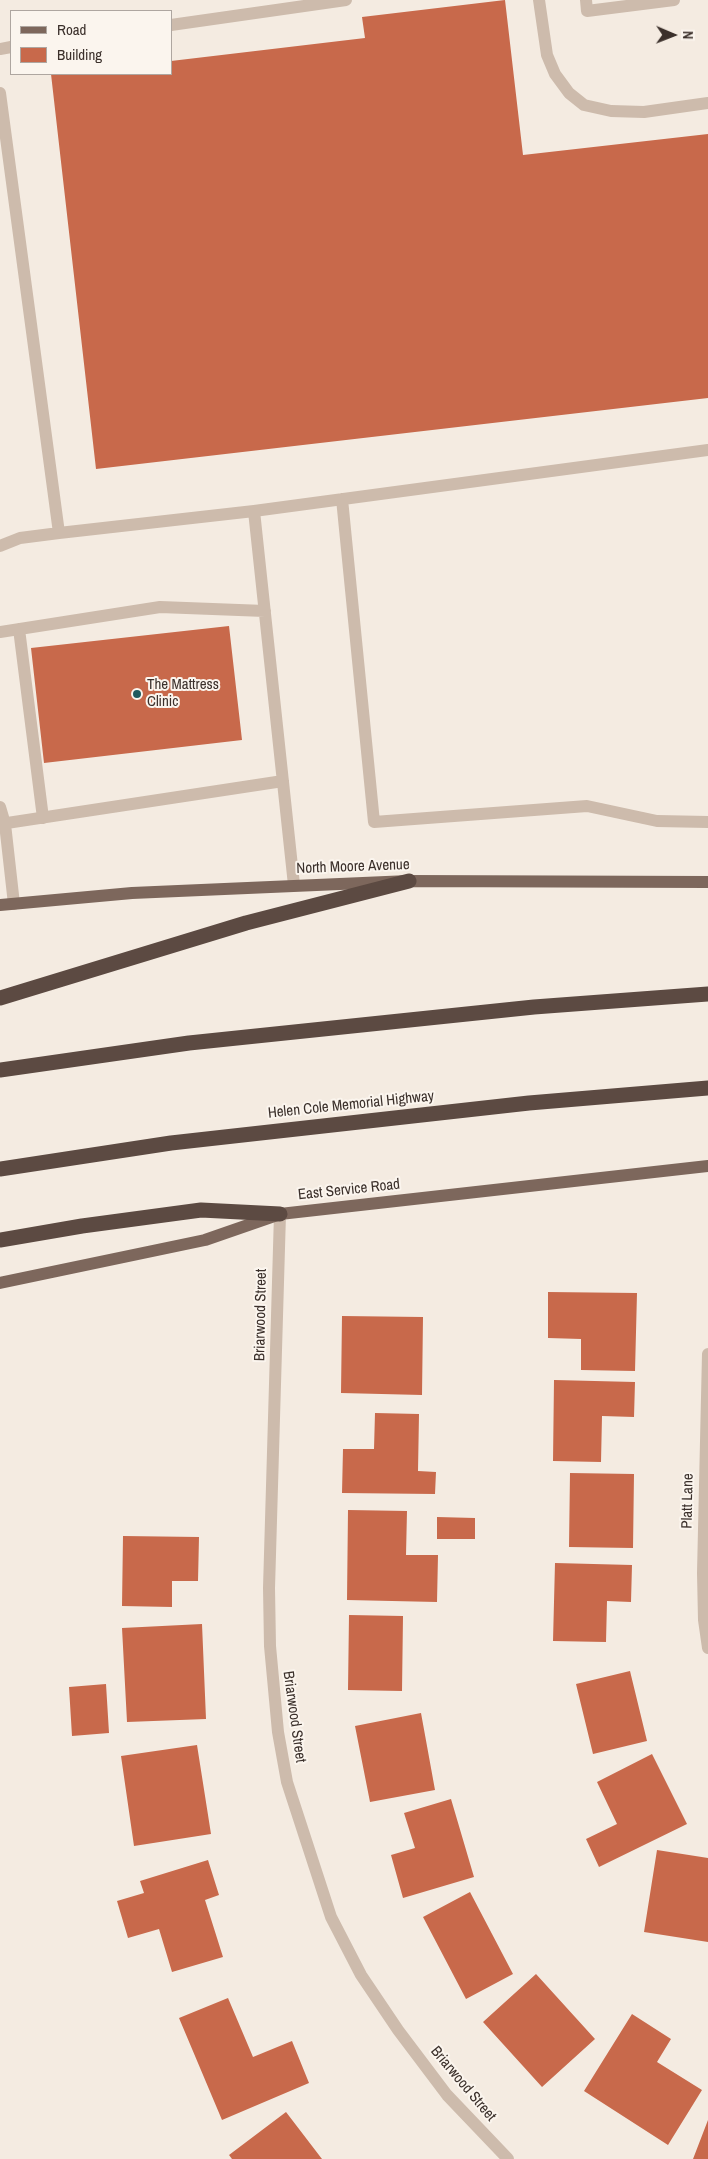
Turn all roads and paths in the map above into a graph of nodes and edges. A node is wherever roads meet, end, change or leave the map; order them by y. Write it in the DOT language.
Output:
graph roads {
  1 [pos="346,0"];
  2 [pos="539,0"];
  3 [pos="586,0"];
  4 [pos="674,0"];
  5 [pos="172,25"];
  6 [pos="0,93"];
  7 [pos="708,103"];
  8 [pos="708,450"];
  9 [pos="342,499"];
  10 [pos="254,512"];
  11 [pos="59,533"];
  12 [pos="0,546"];
  13 [pos="265,611"];
  14 [pos="19,629"];
  15 [pos="0,632"];
  16 [pos="283,781"];
  17 [pos="0,807"];
  18 [pos="43,818"];
  19 [pos="708,822"];
  20 [pos="2,824"];
  21 [pos="409,881"];
  22 [pos="708,882"];
  23 [pos="294,885"];
  24 [pos="14,904"];
  25 [pos="0,906"];
  26 [pos="708,994"];
  27 [pos="0,998"];
  28 [pos="0,1070"];
  29 [pos="708,1088"];
  30 [pos="708,1166"];
  31 [pos="0,1169"];
  32 [pos="280,1214"];
  33 [pos="0,1240"];
  34 [pos="0,1283"];
  35 [pos="708,1354"];
  36 [pos="708,1648"];
  37 [pos="508,2159"];
  1 -- 5 [label="street"];
  2 -- 7 [label="street"];
  3 -- 4 [label="street"];
  6 -- 11 [label="street"];
  8 -- 9 [label="street"];
  9 -- 10 [label="street"];
  9 -- 19 [label="street"];
  10 -- 11 [label="street"];
  10 -- 13 [label="street"];
  11 -- 12 [label="street"];
  13 -- 14 [label="street"];
  13 -- 16 [label="street"];
  14 -- 15 [label="street"];
  14 -- 18 [label="street"];
  16 -- 18 [label="street"];
  16 -- 23 [label="street"];
  17 -- 20 [label="street"];
  18 -- 20 [label="street"];
  20 -- 24 [label="street"];
  21 -- 22 [label="main road, North Moore Avenue"];
  21 -- 23 [label="main road, North Moore Avenue"];
  21 -- 27 [label="highway"];
  23 -- 24 [label="main road, North Moore Avenue"];
  24 -- 25 [label="main road, North Moore Avenue"];
  26 -- 28 [label="highway"];
  29 -- 31 [label="highway, Helen Cole Memorial Highway"];
  30 -- 32 [label="main road, East Service Road"];
  32 -- 33 [label="highway"];
  32 -- 34 [label="main road, East Service Road"];
  32 -- 37 [label="street, Briarwood Street"];
  35 -- 36 [label="street, Platt Lane"];
}
